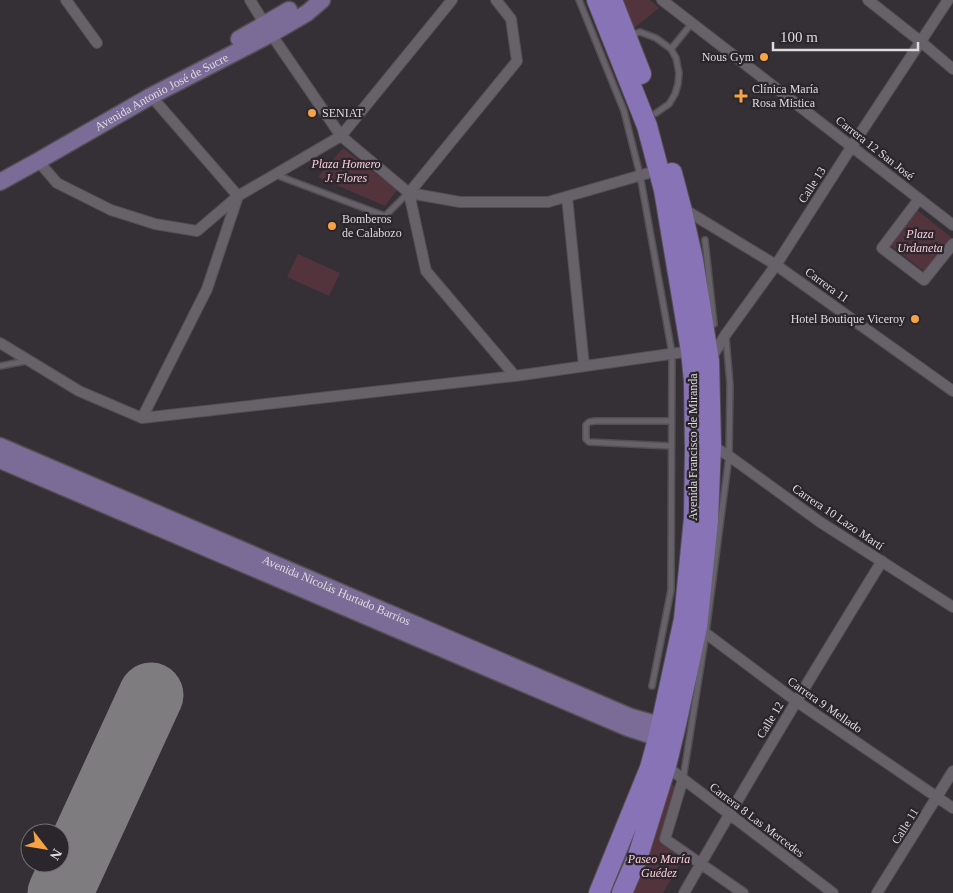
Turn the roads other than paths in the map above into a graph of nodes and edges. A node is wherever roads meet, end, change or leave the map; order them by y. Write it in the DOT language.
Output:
graph roads {
  1 [pos="66,0"];
  2 [pos="250,0"];
  3 [pos="322,0"];
  4 [pos="452,0"];
  5 [pos="496,0"];
  6 [pos="579,0"];
  7 [pos="597,0"];
  8 [pos="612,0"];
  9 [pos="662,0"];
  10 [pos="868,0"];
  11 [pos="948,0"];
  12 [pos="298,2"];
  13 [pos="692,23"];
  14 [pos="268,29"];
  15 [pos="626,36"];
  16 [pos="920,41"];
  17 [pos="97,43"];
  18 [pos="671,49"];
  19 [pos="953,69"];
  20 [pos="151,96"];
  21 [pos="656,113"];
  22 [pos="341,136"];
  23 [pos="852,146"];
  24 [pos="38,162"];
  25 [pos="649,172"];
  26 [pos="0,174"];
  27 [pos="275,175"];
  28 [pos="0,182"];
  29 [pos="670,189"];
  30 [pos="409,193"];
  31 [pos="238,196"];
  32 [pos="567,197"];
  33 [pos="919,199"];
  34 [pos="681,207"];
  35 [pos="953,225"];
  36 [pos="705,240"];
  37 [pos="953,244"];
  38 [pos="700,259"];
  39 [pos="776,265"];
  40 [pos="706,308"];
  41 [pos="714,324"];
  42 [pos="726,334"];
  43 [pos="0,343"];
  44 [pos="691,351"];
  45 [pos="672,353"];
  46 [pos="29,360"];
  47 [pos="709,362"];
  48 [pos="0,366"];
  49 [pos="584,366"];
  50 [pos="515,376"];
  51 [pos="694,381"];
  52 [pos="953,391"];
  53 [pos="142,418"];
  54 [pos="671,421"];
  55 [pos="711,445"];
  56 [pos="0,446"];
  57 [pos="671,446"];
  58 [pos="729,456"];
  59 [pos="0,460"];
  60 [pos="882,562"];
  61 [pos="953,607"];
  62 [pos="696,626"];
  63 [pos="652,686"];
  64 [pos="796,701"];
  65 [pos="666,734"];
  66 [pos="666,766"];
  67 [pos="953,771"];
  68 [pos="683,779"];
  69 [pos="937,797"];
  70 [pos="953,808"];
  71 [pos="729,813"];
  72 [pos="701,863"];
  73 [pos="599,893"];
  74 [pos="622,893"];
  75 [pos="684,893"];
  76 [pos="743,893"];
  77 [pos="833,893"];
  78 [pos="877,893"];
  1 -- 17 [label="street"];
  2 -- 14 [label="street"];
  3 -- 14 [label="main road, Avenida Antonio José de Sucre"];
  4 -- 22 [label="street"];
  5 -- 30 [label="street"];
  6 -- 25 [label="lane, Avenida Francisco de Miranda"];
  7 -- 25 [label="highway, Avenida Francisco de Miranda"];
  8 -- 15 [label="highway, Avenida Francisco de Miranda"];
  9 -- 13 [label="street, Carrera 12 San José"];
  10 -- 16 [label="street"];
  11 -- 16 [label="street, Calle 13"];
  12 -- 14 [label="main road, Avenida Antonio José de Sucre"];
  13 -- 18 [label="lane"];
  13 -- 23 [label="street, Carrera 12 San José"];
  14 -- 20 [label="main road, Avenida Antonio José de Sucre"];
  14 -- 22 [label="street"];
  14 -- 26 [label="main road, Avenida Antonio José de Sucre"];
  15 -- 18 [label="lane"];
  15 -- 21 [label="highway, Avenida Francisco de Miranda"];
  16 -- 19 [label="street"];
  16 -- 23 [label="street, Calle 13"];
  18 -- 21 [label="lane"];
  20 -- 24 [label="main road, Avenida Antonio José de Sucre"];
  20 -- 31 [label="street"];
  21 -- 29 [label="highway, Avenida Francisco de Miranda"];
  22 -- 27 [label="street"];
  22 -- 30 [label="street"];
  23 -- 33 [label="street, Carrera 12 San José"];
  23 -- 39 [label="street, Calle 13"];
  24 -- 28 [label="main road, Avenida Antonio José de Sucre"];
  24 -- 31 [label="street"];
  25 -- 29 [label="highway, Avenida Francisco de Miranda"];
  25 -- 32 [label="street"];
  25 -- 45 [label="lane, Avenida Francisco de Miranda"];
  27 -- 30 [label="lane"];
  27 -- 31 [label="street"];
  29 -- 34 [label="highway, Avenida Francisco de Miranda"];
  29 -- 44 [label="highway, Avenida Francisco de Miranda"];
  30 -- 32 [label="street"];
  30 -- 50 [label="street"];
  31 -- 53 [label="street"];
  32 -- 49 [label="street"];
  33 -- 35 [label="street, Carrera 12 San José"];
  33 -- 37 [label="street"];
  34 -- 38 [label="highway, Avenida Francisco de Miranda"];
  34 -- 39 [label="street, Carrera 11"];
  36 -- 38 [label="lane, Avenida Francisco de Miranda"];
  38 -- 40 [label="highway, Avenida Francisco de Miranda"];
  39 -- 42 [label="street, Calle 13"];
  39 -- 52 [label="street, Carrera 11"];
  40 -- 41 [label="lane, Avenida Francisco de Miranda"];
  40 -- 47 [label="highway, Avenida Francisco de Miranda"];
  42 -- 47 [label="street, Calle 13"];
  42 -- 58 [label="lane, Avenida Francisco de Miranda"];
  43 -- 46 [label="street"];
  44 -- 45 [label="street"];
  44 -- 51 [label="highway, Avenida Francisco de Miranda"];
  45 -- 49 [label="street"];
  45 -- 54 [label="lane, Avenida Francisco de Miranda"];
  46 -- 48 [label="lane"];
  46 -- 53 [label="street"];
  47 -- 51 [label="street, Calle 13"];
  47 -- 55 [label="highway, Avenida Francisco de Miranda"];
  49 -- 50 [label="street"];
  50 -- 53 [label="street"];
  51 -- 62 [label="highway, Avenida Francisco de Miranda"];
  54 -- 57 [label="lane, Avenida Francisco de Miranda"];
  54 -- 57 [label="lane"];
  55 -- 58 [label="street, Carrera 10 Lazo Martí"];
  55 -- 62 [label="highway, Avenida Francisco de Miranda"];
  56 -- 65 [label="main road, Avenida Nicolás Hurtado Barrios"];
  57 -- 63 [label="lane, Avenida Francisco de Miranda"];
  58 -- 60 [label="street, Carrera 10 Lazo Martí"];
  58 -- 62 [label="lane, Avenida Francisco de Miranda"];
  59 -- 65 [label="main road, Avenida Nicolás Hurtado Barrios"];
  60 -- 61 [label="street, Carrera 10 Lazo Martí"];
  60 -- 64 [label="street, Calle 12"];
  62 -- 64 [label="street, Carrera 9 Mellado"];
  62 -- 65 [label="highway, Avenida Francisco de Miranda"];
  62 -- 68 [label="lane, Avenida Francisco de Miranda"];
  64 -- 69 [label="street, Carrera 9 Mellado"];
  64 -- 71 [label="street, Calle 12"];
  65 -- 66 [label="highway, Avenida Francisco de Miranda"];
  65 -- 73 [label="highway, Avenida Francisco de Miranda"];
  66 -- 68 [label="street, Carrera 8 Las Mercedes"];
  66 -- 74 [label="highway, Avenida Francisco de Miranda"];
  67 -- 69 [label="street, Calle 11"];
  68 -- 71 [label="street, Carrera 8 Las Mercedes"];
  68 -- 72 [label="street"];
  69 -- 70 [label="street, Carrera 9 Mellado"];
  69 -- 78 [label="street, Calle 11"];
  71 -- 72 [label="street, Calle 12"];
  71 -- 77 [label="street, Carrera 8 Las Mercedes"];
  72 -- 75 [label="street, Calle 12"];
  72 -- 76 [label="street"];
}
